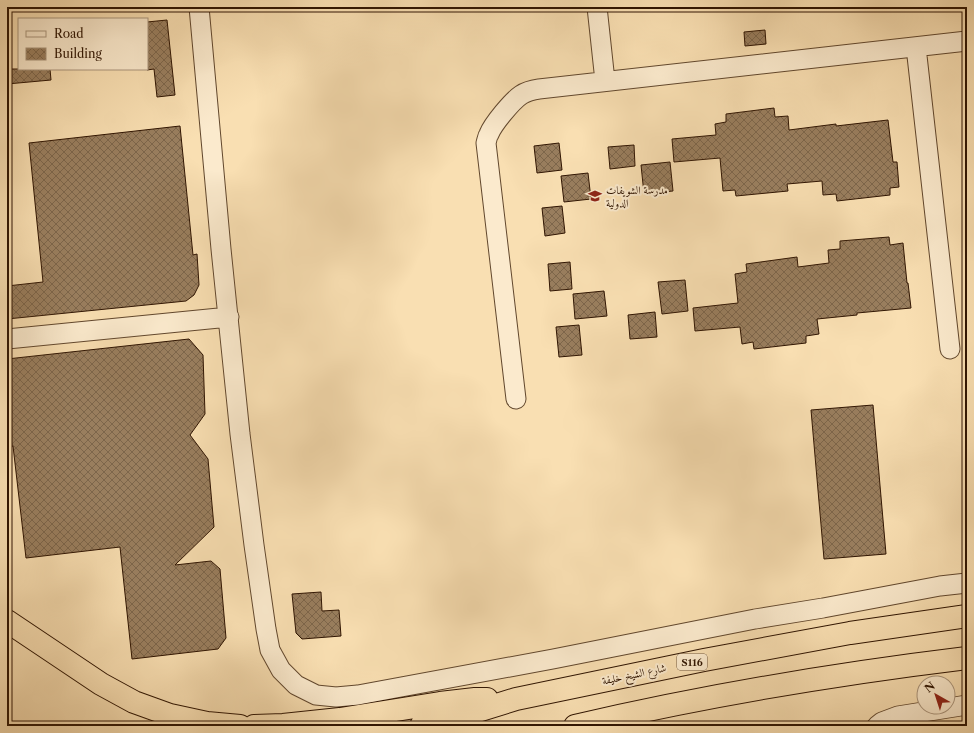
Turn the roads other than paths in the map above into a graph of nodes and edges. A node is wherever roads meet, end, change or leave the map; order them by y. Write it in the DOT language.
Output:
graph roads {
  1 [pos="199,7"];
  2 [pos="597,7"];
  3 [pos="967,41"];
  4 [pos="916,47"];
  5 [pos="605,81"];
  6 [pos="229,317"];
  7 [pos="7,339"];
  8 [pos="950,349"];
  9 [pos="516,399"];
  10 [pos="967,583"];
  11 [pos="967,616"];
  12 [pos="7,621"];
  13 [pos="967,658"];
  14 [pos="516,699"];
  15 [pos="967,705"];
  16 [pos="240,726"];
  17 [pos="254,726"];
  18 [pos="421,726"];
  19 [pos="575,726"];
  20 [pos="876,726"];
  1 -- 6 [label="street"];
  2 -- 5 [label="street"];
  3 -- 4 [label="street"];
  4 -- 5 [label="street"];
  4 -- 8 [label="street"];
  5 -- 9 [label="street"];
  6 -- 7 [label="street"];
  6 -- 10 [label="street"];
  11 -- 14 [label="highway, شارع الشيخ خليفة / S116"];
  12 -- 16 [label="highway"];
  13 -- 19 [label="highway"];
  14 -- 17 [label="highway"];
  14 -- 18 [label="highway, شارع الشيخ خليفة / S116"];
  15 -- 20 [label="street"];
}
